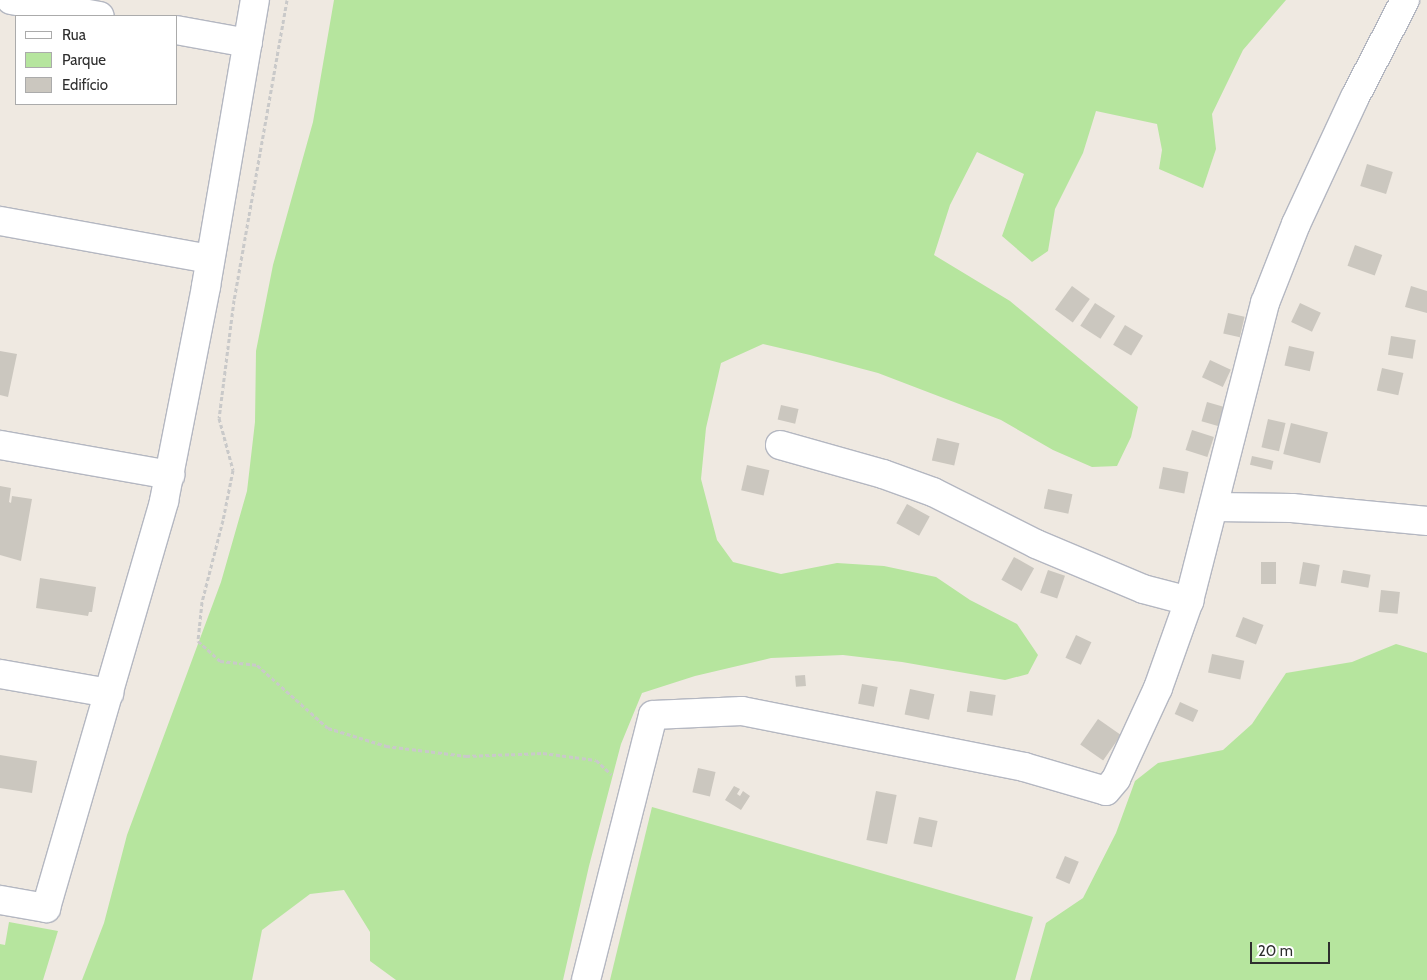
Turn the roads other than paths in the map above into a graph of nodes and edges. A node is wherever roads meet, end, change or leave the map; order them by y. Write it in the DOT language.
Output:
graph roads {
  1 [pos="11,0"];
  2 [pos="256,0"];
  3 [pos="1405,0"];
  4 [pos="94,15"];
  5 [pos="178,30"];
  6 [pos="248,43"];
  7 [pos="0,222"];
  8 [pos="210,260"];
  9 [pos="0,445"];
  10 [pos="780,445"];
  11 [pos="170,475"];
  12 [pos="1214,507"];
  13 [pos="1427,521"];
  14 [pos="1189,601"];
  15 [pos="0,674"];
  16 [pos="109,693"];
  17 [pos="0,900"];
  18 [pos="586,980"];
  1 -- 4 [label="street"];
  2 -- 6 [label="street"];
  3 -- 12 [label="street"];
  5 -- 6 [label="street"];
  6 -- 8 [label="street"];
  7 -- 8 [label="street"];
  8 -- 11 [label="street"];
  9 -- 11 [label="street"];
  10 -- 14 [label="street"];
  11 -- 16 [label="street"];
  12 -- 13 [label="street"];
  12 -- 14 [label="street"];
  14 -- 18 [label="street"];
  15 -- 16 [label="street"];
  16 -- 17 [label="street"];
}
